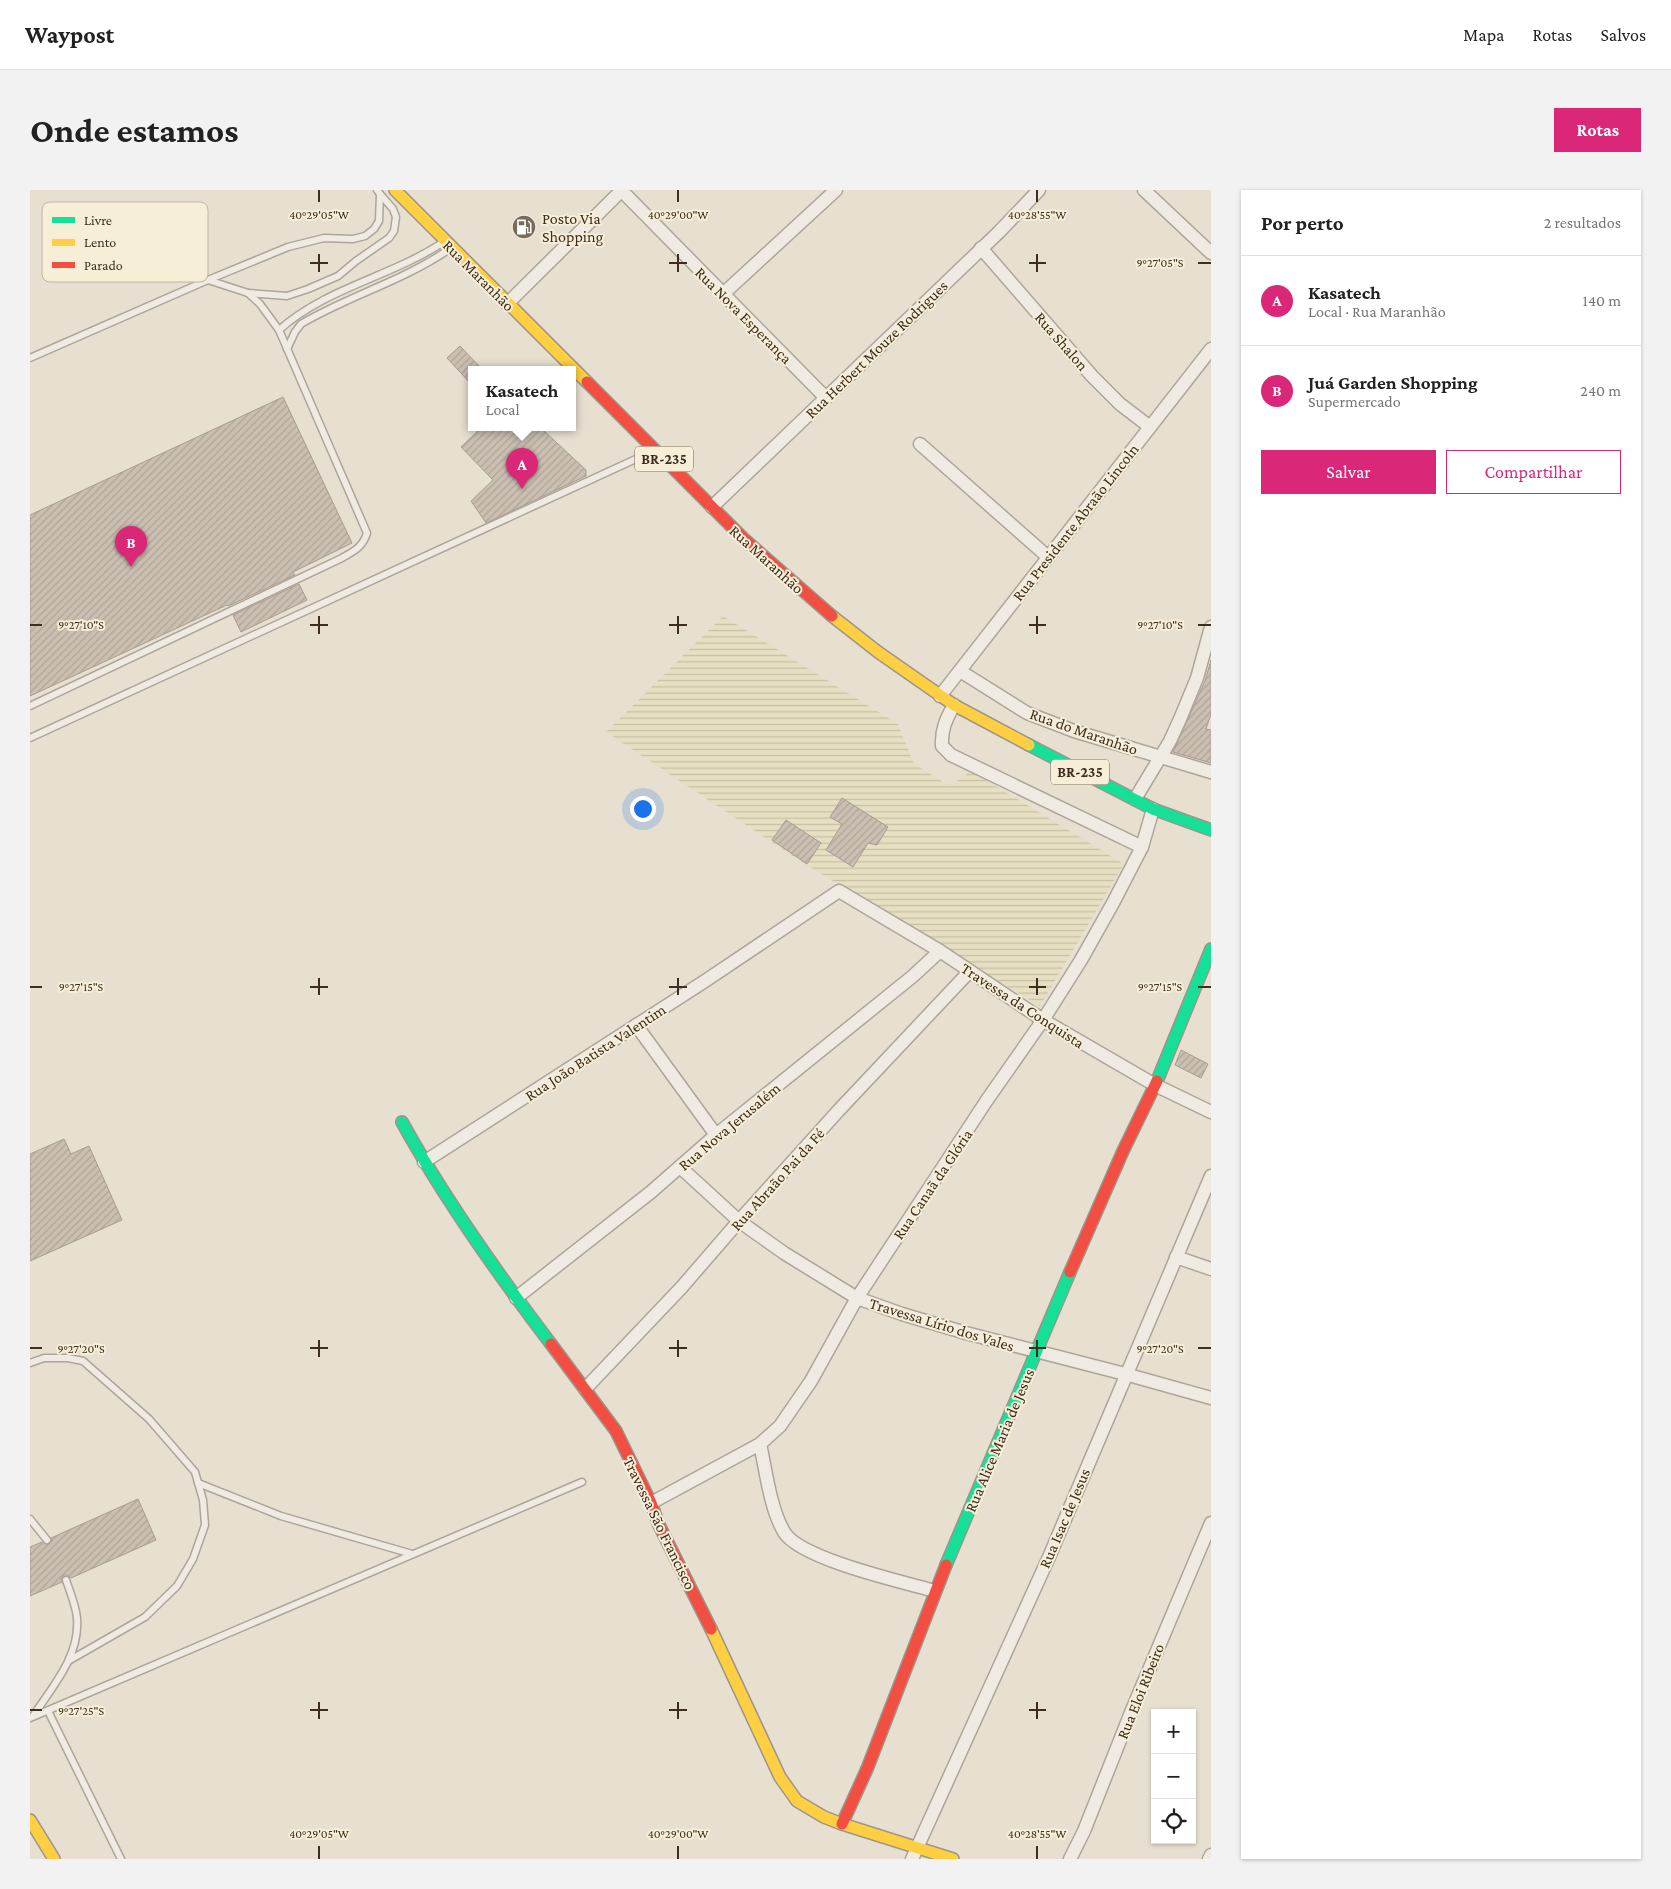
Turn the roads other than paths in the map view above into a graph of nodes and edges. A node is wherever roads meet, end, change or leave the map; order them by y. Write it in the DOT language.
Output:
graph roads {
  1 [pos="395,190"];
  2 [pos="622,190"];
  3 [pos="836,190"];
  4 [pos="1039,190"];
  5 [pos="1144,190"];
  6 [pos="378,192"];
  7 [pos="449,244"];
  8 [pos="980,248"];
  9 [pos="1211,253"];
  10 [pos="208,280"];
  11 [pos="203,282"];
  12 [pos="248,293"];
  13 [pos="723,294"];
  14 [pos="507,304"];
  15 [pos="278,330"];
  16 [pos="287,349"];
  17 [pos="1211,349"];
  18 [pos="30,358"];
  19 [pos="569,366"];
  20 [pos="576,373"];
  21 [pos="825,397"];
  22 [pos="1150,427"];
  23 [pos="920,444"];
  24 [pos="654,450"];
  25 [pos="712,507"];
  26 [pos="1048,557"];
  27 [pos="1211,626"];
  28 [pos="960,671"];
  29 [pos="940,696"];
  30 [pos="954,705"];
  31 [pos="30,706"];
  32 [pos="30,738"];
  33 [pos="1160,756"];
  34 [pos="1211,772"];
  35 [pos="1136,799"];
  36 [pos="1153,809"];
  37 [pos="1211,830"];
  38 [pos="1142,847"];
  39 [pos="839,891"];
  40 [pos="1211,949"];
  41 [pos="940,951"];
  42 [pos="970,971"];
  43 [pos="1043,1020"];
  44 [pos="636,1025"];
  45 [pos="1155,1086"];
  46 [pos="1211,1112"];
  47 [pos="402,1122"];
  48 [pos="716,1135"];
  49 [pos="424,1162"];
  50 [pos="680,1167"];
  51 [pos="1211,1176"];
  52 [pos="739,1221"];
  53 [pos="1176,1257"];
  54 [pos="1211,1269"];
  55 [pos="516,1298"];
  56 [pos="857,1298"];
  57 [pos="1037,1352"];
  58 [pos="30,1363"];
  59 [pos="1125,1374"];
  60 [pos="584,1389"];
  61 [pos="1211,1398"];
  62 [pos="760,1444"];
  63 [pos="582,1482"];
  64 [pos="198,1483"];
  65 [pos="651,1503"];
  66 [pos="30,1518"];
  67 [pos="1211,1523"];
  68 [pos="47,1540"];
  69 [pos="412,1554"];
  70 [pos="66,1580"];
  71 [pos="936,1591"];
  72 [pos="70,1660"];
  73 [pos="48,1711"];
  74 [pos="31,1718"];
  75 [pos="30,1820"];
  76 [pos="842,1824"];
  77 [pos="918,1847"];
  78 [pos="1211,1855"];
  79 [pos="53,1857"];
  80 [pos="121,1859"];
  81 [pos="912,1859"];
  82 [pos="953,1859"];
  83 [pos="1070,1859"];
  84 [pos="1209,1859"];
  1 -- 7 [label="main road, Rua Maranhão / BR-235"];
  2 -- 13 [label="street, Rua Nova Esperança"];
  2 -- 14 [label="street"];
  3 -- 13 [label="street"];
  4 -- 8 [label="street, Rua Herbert Mouze Rodrigues"];
  5 -- 9 [label="street"];
  6 -- 10 [label="lane"];
  6 -- 12 [label="lane"];
  7 -- 14 [label="main road, Rua Maranhão / BR-235"];
  7 -- 15 [label="lane"];
  7 -- 16 [label="lane"];
  8 -- 21 [label="street, Rua Herbert Mouze Rodrigues"];
  8 -- 22 [label="street, Rua Shalon"];
  10 -- 12 [label="lane"];
  11 -- 18 [label="lane"];
  12 -- 15 [label="lane"];
  13 -- 21 [label="street, Rua Nova Esperança"];
  14 -- 19 [label="main road, Rua Maranhão / BR-235"];
  15 -- 16 [label="lane"];
  16 -- 31 [label="lane"];
  17 -- 22 [label="street, Rua Presidente Abraão Lincoln"];
  20 -- 24 [label="main road, Rua Maranhão / BR-235"];
  21 -- 25 [label="street, Rua Herbert Mouze Rodrigues"];
  22 -- 26 [label="street, Rua Presidente Abraão Lincoln"];
  23 -- 26 [label="street"];
  24 -- 25 [label="main road, Rua Maranhão / BR-235"];
  24 -- 32 [label="lane"];
  25 -- 29 [label="main road, Rua Maranhão / BR-235"];
  26 -- 28 [label="street, Rua Presidente Abraão Lincoln"];
  27 -- 33 [label="street"];
  28 -- 29 [label="street, Rua Presidente Abraão Lincoln"];
  28 -- 33 [label="street, Rua do Maranhão"];
  29 -- 30 [label="main road, Rua Maranhão / BR-235"];
  30 -- 35 [label="main road, Rua Maranhão / BR-235"];
  30 -- 38 [label="street"];
  33 -- 34 [label="street"];
  33 -- 35 [label="street"];
  35 -- 36 [label="main road, Rua Maranhão / BR-235"];
  36 -- 37 [label="main road, Rua Maranhão / BR-235"];
  36 -- 38 [label="street, Rua Canaã da Glória"];
  38 -- 43 [label="street, Rua Canaã da Glória"];
  39 -- 41 [label="street, Travessa da Conquista"];
  39 -- 44 [label="street, Rua João Batista Valentim"];
  40 -- 45 [label="main road, Rua Alice Maria de Jesus"];
  41 -- 42 [label="street, Travessa da Conquista"];
  41 -- 48 [label="street, Rua Nova Jerusalém"];
  42 -- 43 [label="street, Travessa da Conquista"];
  42 -- 52 [label="street, Rua Abraão Pai da Fé"];
  43 -- 45 [label="street, Travessa da Conquista"];
  43 -- 56 [label="street, Rua Canaã da Glória"];
  44 -- 48 [label="street"];
  44 -- 49 [label="street, Rua João Batista Valentim"];
  45 -- 46 [label="street, Travessa da Conquista"];
  45 -- 57 [label="main road, Rua Alice Maria de Jesus"];
  47 -- 49 [label="main road, Travessa São Francisco"];
  48 -- 50 [label="street, Rua Nova Jerusalém"];
  49 -- 55 [label="main road, Travessa São Francisco"];
  50 -- 52 [label="street, Travessa Lírio dos Vales"];
  50 -- 55 [label="street, Rua Nova Jerusalém"];
  51 -- 53 [label="street, Rua Isac de Jesus"];
  52 -- 56 [label="street, Travessa Lírio dos Vales"];
  52 -- 60 [label="street, Rua Abraão Pai da Fé"];
  53 -- 54 [label="street"];
  53 -- 59 [label="street, Rua Isac de Jesus"];
  55 -- 60 [label="main road, Travessa São Francisco"];
  56 -- 57 [label="street, Travessa Lírio dos Vales"];
  56 -- 62 [label="street, Rua Canaã da Glória"];
  57 -- 59 [label="street, Travessa Lírio dos Vales"];
  57 -- 71 [label="main road, Rua Alice Maria de Jesus"];
  58 -- 64 [label="lane"];
  59 -- 61 [label="street, Travessa Lírio dos Vales"];
  59 -- 77 [label="street, Rua Isac de Jesus"];
  60 -- 65 [label="main road, Travessa São Francisco"];
  62 -- 65 [label="street, Rua Canaã da Glória"];
  62 -- 71 [label="street"];
  63 -- 69 [label="lane"];
  64 -- 69 [label="lane"];
  64 -- 72 [label="lane"];
  65 -- 76 [label="main road, Travessa São Francisco"];
  66 -- 68 [label="lane"];
  67 -- 83 [label="street, Rua Eloi Ribeiro"];
  69 -- 73 [label="lane"];
  70 -- 72 [label="lane"];
  71 -- 76 [label="main road, Rua Alice Maria de Jesus"];
  72 -- 74 [label="lane"];
  73 -- 74 [label="lane"];
  73 -- 80 [label="lane"];
  75 -- 79 [label="main road"];
  76 -- 77 [label="main road, Travessa São Francisco"];
  77 -- 81 [label="street, Rua Isac de Jesus"];
  77 -- 82 [label="main road, Travessa São Francisco"];
  78 -- 84 [label="street"];
}
